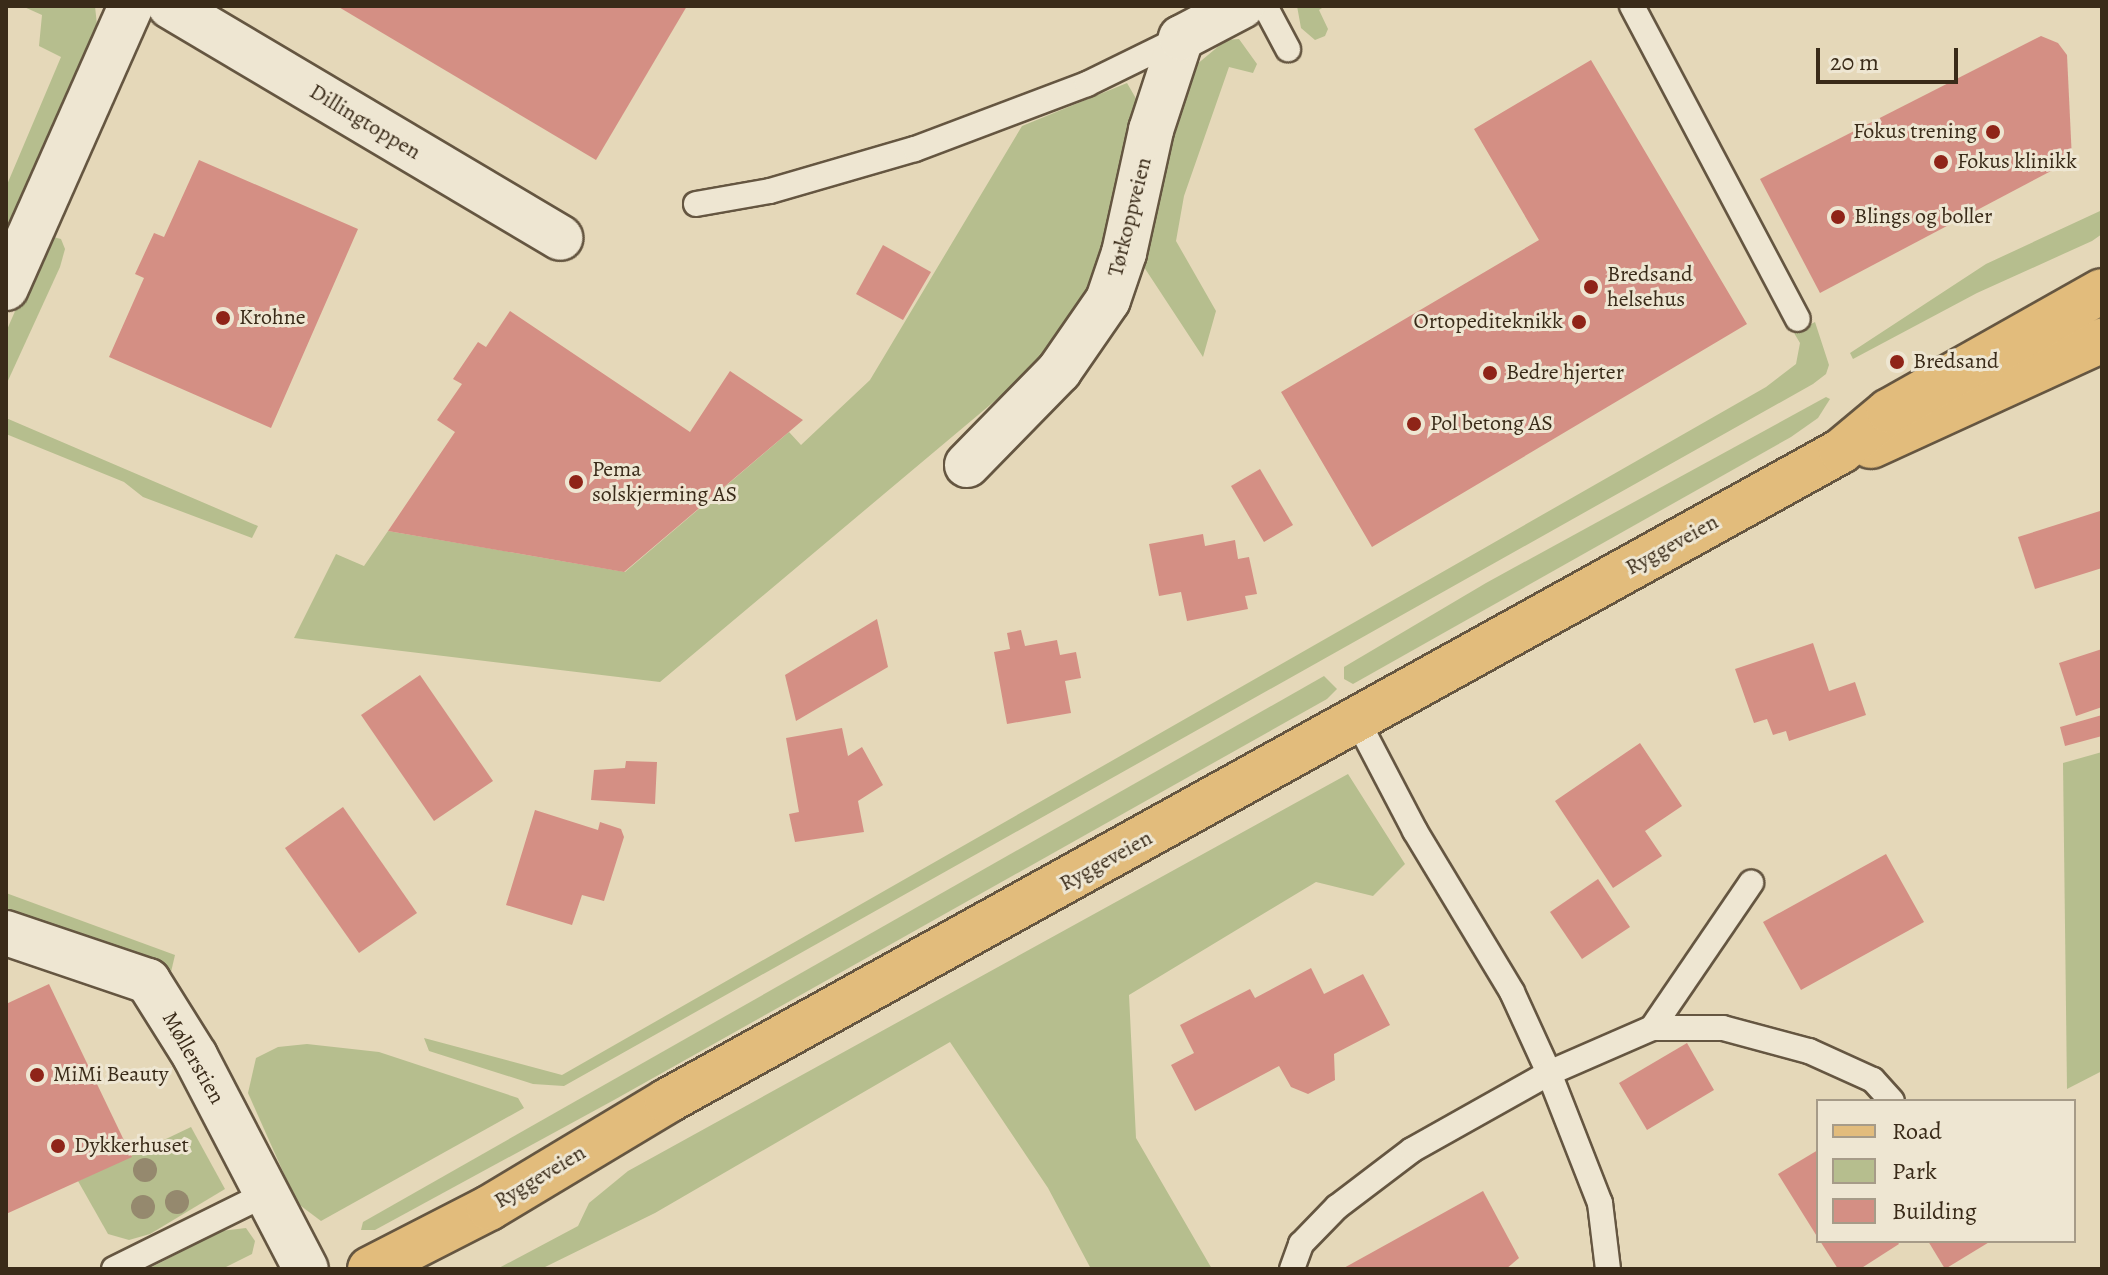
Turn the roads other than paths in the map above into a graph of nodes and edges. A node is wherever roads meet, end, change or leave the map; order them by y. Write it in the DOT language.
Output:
graph roads {
  1 [pos="131,6"];
  2 [pos="170,6"];
  3 [pos="1242,6"];
  4 [pos="1265,6"];
  5 [pos="1632,6"];
  6 [pos="1181,38"];
  7 [pos="1288,49"];
  8 [pos="696,204"];
  9 [pos="560,238"];
  10 [pos="8,278"];
  11 [pos="2102,291"];
  12 [pos="1798,319"];
  13 [pos="2102,340"];
  14 [pos="1841,451"];
  15 [pos="967,465"];
  16 [pos="1357,720"];
  17 [pos="1751,883"];
  18 [pos="6,933"];
  19 [pos="1652,1028"];
  20 [pos="1549,1073"];
  21 [pos="1890,1099"];
  22 [pos="266,1194"];
  23 [pos="114,1269"];
  24 [pos="306,1269"];
  25 [pos="370,1269"];
  26 [pos="1292,1269"];
  27 [pos="1608,1269"];
  1 -- 10 [label="street"];
  2 -- 9 [label="street, Dillingtoppen"];
  3 -- 6 [label="street"];
  4 -- 7 [label="lane"];
  5 -- 12 [label="lane"];
  6 -- 8 [label="lane"];
  6 -- 15 [label="street, Tørkoppveien"];
  11 -- 14 [label="main road, Ryggeveien"];
  13 -- 14 [label="main road, Ryggeveien"];
  14 -- 16 [label="main road, Ryggeveien"];
  16 -- 20 [label="lane"];
  16 -- 25 [label="main road, Ryggeveien"];
  17 -- 19 [label="lane"];
  18 -- 22 [label="street, Møllerstien"];
  19 -- 20 [label="lane"];
  19 -- 21 [label="lane"];
  20 -- 26 [label="lane"];
  20 -- 27 [label="lane"];
  22 -- 23 [label="lane"];
  22 -- 24 [label="street, Møllerstien"];
}
